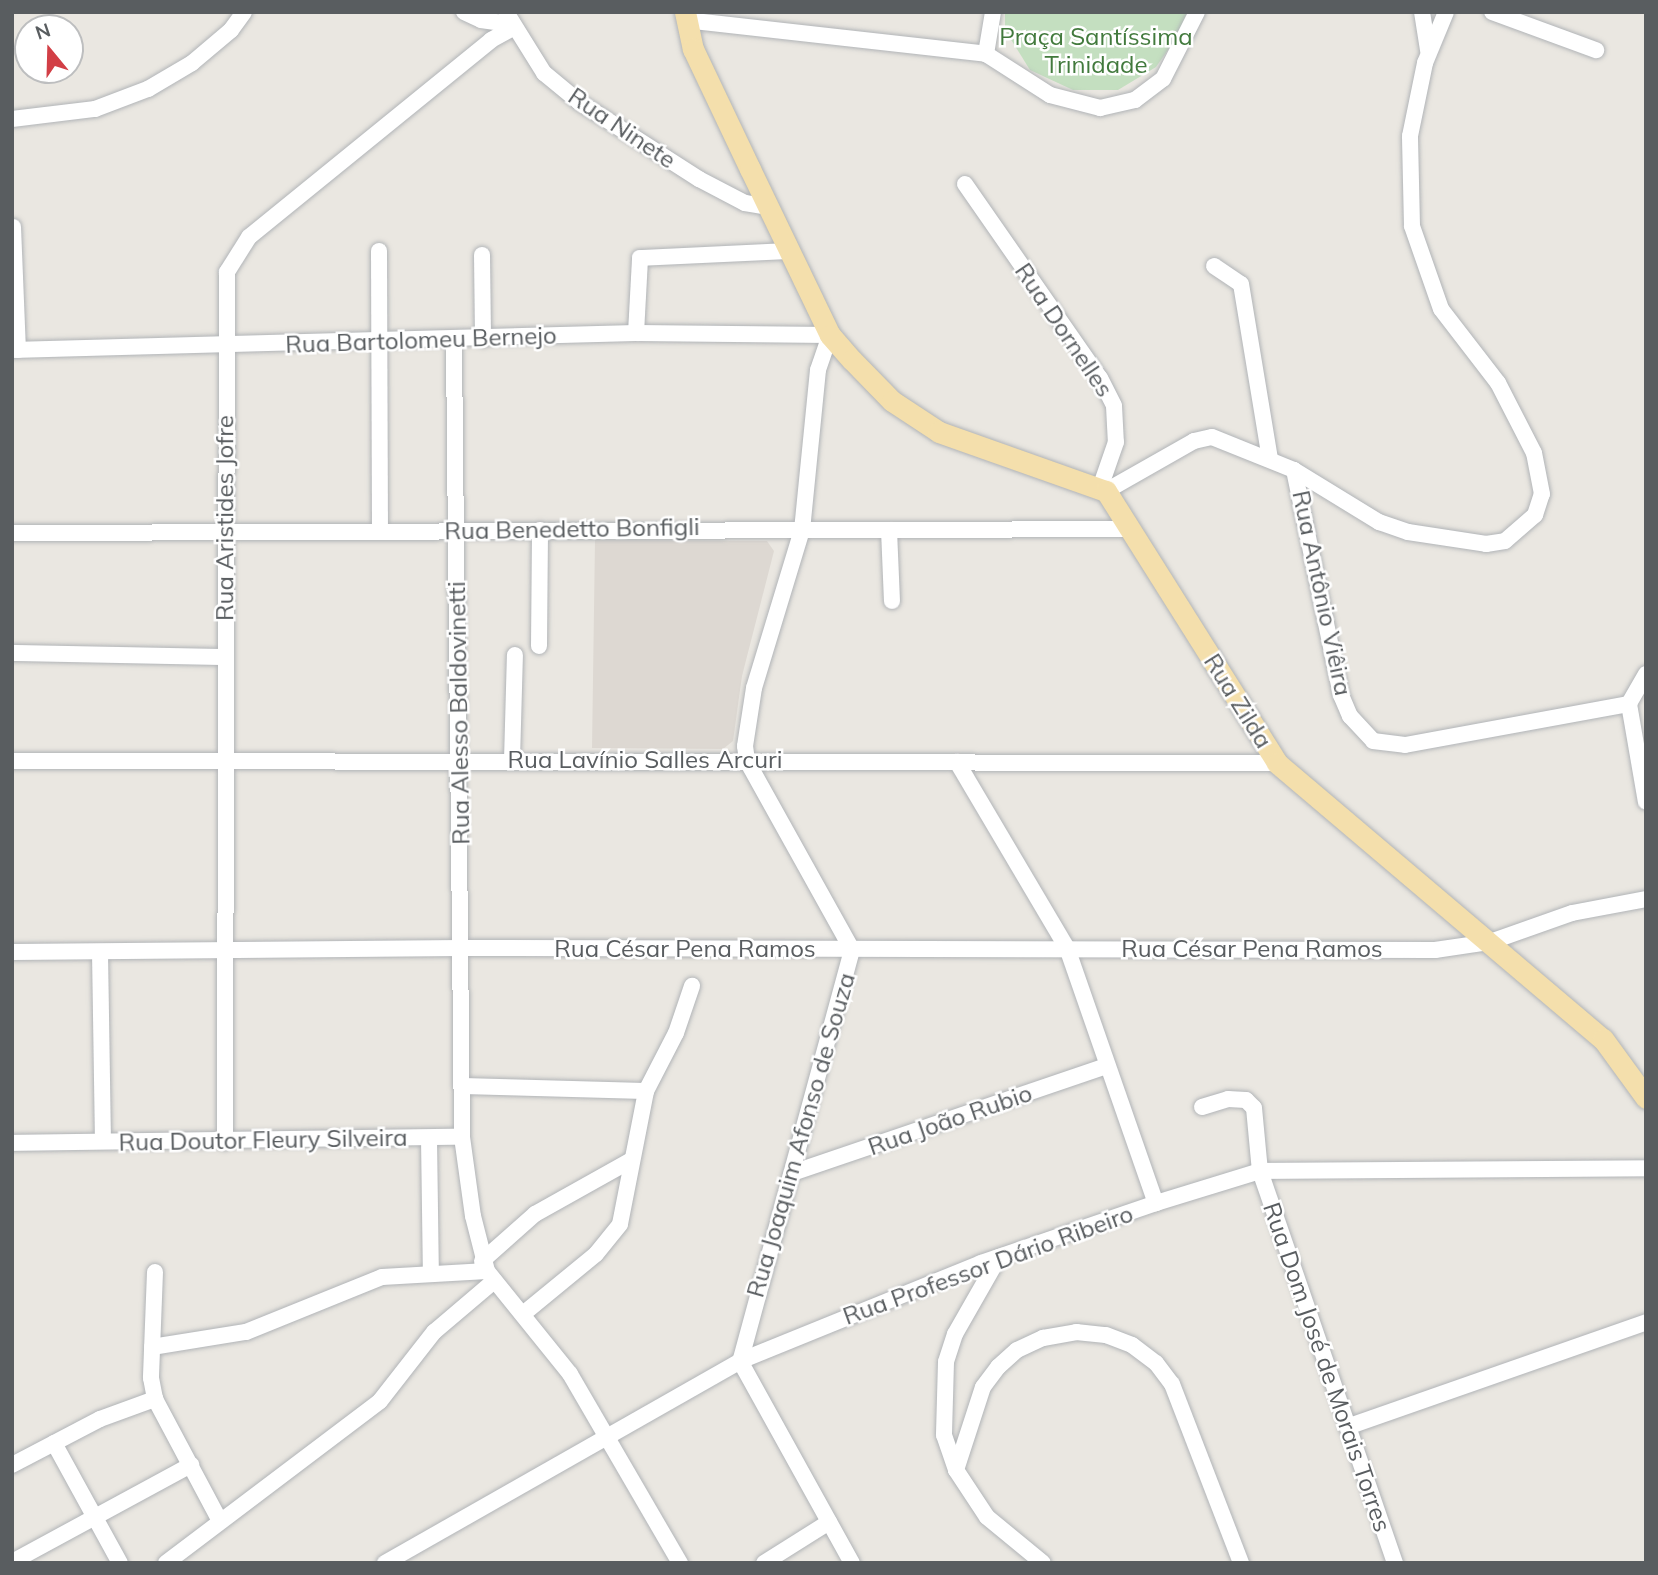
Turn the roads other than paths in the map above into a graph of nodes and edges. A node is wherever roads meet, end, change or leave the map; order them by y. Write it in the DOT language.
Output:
graph roads {
  1 [pos="244,12"];
  2 [pos="464,12"];
  3 [pos="993,12"];
  4 [pos="1197,12"];
  5 [pos="1422,12"];
  6 [pos="1446,12"];
  7 [pos="1492,12"];
  8 [pos="685,16"];
  9 [pos="510,21"];
  10 [pos="1596,50"];
  11 [pos="986,54"];
  12 [pos="1429,54"];
  13 [pos="12,119"];
  14 [pos="965,184"];
  15 [pos="768,207"];
  16 [pos="13,227"];
  17 [pos="379,251"];
  18 [pos="791,251"];
  19 [pos="482,256"];
  20 [pos="1214,267"];
  21 [pos="14,287"];
  22 [pos="636,332"];
  23 [pos="830,335"];
  24 [pos="379,339"];
  25 [pos="483,339"];
  26 [pos="454,341"];
  27 [pos="224,347"];
  28 [pos="15,350"];
  29 [pos="1270,459"];
  30 [pos="1294,470"];
  31 [pos="1103,489"];
  32 [pos="1131,529"];
  33 [pos="380,530"];
  34 [pos="456,530"];
  35 [pos="540,530"];
  36 [pos="802,530"];
  37 [pos="889,530"];
  38 [pos="225,531"];
  39 [pos="12,533"];
  40 [pos="892,601"];
  41 [pos="539,646"];
  42 [pos="12,653"];
  43 [pos="515,655"];
  44 [pos="226,657"];
  45 [pos="1646,674"];
  46 [pos="1629,704"];
  47 [pos="460,759"];
  48 [pos="228,760"];
  49 [pos="512,760"];
  50 [pos="12,761"];
  51 [pos="747,761"];
  52 [pos="957,762"];
  53 [pos="1277,763"];
  54 [pos="1646,802"];
  55 [pos="1646,899"];
  56 [pos="1490,942"];
  57 [pos="461,948"];
  58 [pos="1067,948"];
  59 [pos="228,949"];
  60 [pos="852,950"];
  61 [pos="12,952"];
  62 [pos="100,952"];
  63 [pos="692,986"];
  64 [pos="1107,1066"];
  65 [pos="462,1086"];
  66 [pos="646,1091"];
  67 [pos="1646,1098"];
  68 [pos="1202,1107"];
  69 [pos="462,1137"];
  70 [pos="429,1138"];
  71 [pos="103,1141"];
  72 [pos="225,1142"];
  73 [pos="12,1143"];
  74 [pos="629,1161"];
  75 [pos="1646,1168"];
  76 [pos="1260,1171"];
  77 [pos="793,1174"];
  78 [pos="1156,1203"];
  79 [pos="999,1257"];
  80 [pos="488,1271"];
  81 [pos="155,1272"];
  82 [pos="431,1274"];
  83 [pos="523,1314"];
  84 [pos="1646,1322"];
  85 [pos="152,1347"];
  86 [pos="740,1361"];
  87 [pos="155,1399"];
  88 [pos="1347,1427"];
  89 [pos="607,1437"];
  90 [pos="54,1443"];
  91 [pos="12,1465"];
  92 [pos="191,1465"];
  93 [pos="956,1470"];
  94 [pos="94,1518"];
  95 [pos="220,1521"];
  96 [pos="829,1522"];
  97 [pos="413,1556"];
  98 [pos="12,1562"];
  99 [pos="120,1563"];
  100 [pos="166,1563"];
  101 [pos="385,1563"];
  102 [pos="680,1563"];
  103 [pos="764,1563"];
  104 [pos="852,1563"];
  105 [pos="1043,1563"];
  106 [pos="1241,1563"];
  107 [pos="1395,1563"];
  1 -- 13 [label="street"];
  2 -- 9 [label="street"];
  3 -- 11 [label="street"];
  4 -- 11 [label="street"];
  5 -- 12 [label="street"];
  6 -- 12 [label="street"];
  7 -- 10 [label="street"];
  8 -- 11 [label="street"];
  8 -- 15 [label="main road"];
  9 -- 15 [label="street, Rua Ninete"];
  9 -- 27 [label="street, Rua Aristides Jofre"];
  12 -- 30 [label="street"];
  14 -- 31 [label="street, Rua Dornelles"];
  15 -- 18 [label="main road"];
  16 -- 21 [label="street"];
  17 -- 24 [label="street"];
  18 -- 22 [label="street"];
  18 -- 23 [label="main road"];
  19 -- 25 [label="street"];
  20 -- 29 [label="street"];
  21 -- 28 [label="street"];
  22 -- 23 [label="street, Rua Bartolomeu Bernejo"];
  22 -- 25 [label="street, Rua Bartolomeu Bernejo"];
  23 -- 31 [label="main road"];
  23 -- 36 [label="street"];
  24 -- 26 [label="street, Rua Bartolomeu Bernejo"];
  24 -- 27 [label="street, Rua Bartolomeu Bernejo"];
  24 -- 33 [label="street"];
  25 -- 26 [label="street, Rua Bartolomeu Bernejo"];
  26 -- 34 [label="street, Rua Alesso Baldovinetti"];
  27 -- 28 [label="street, Rua Bartolomeu Bernejo"];
  27 -- 38 [label="street, Rua Aristides Jofre"];
  29 -- 30 [label="street"];
  29 -- 31 [label="street"];
  30 -- 46 [label="street, Rua Antônio Viêira"];
  31 -- 32 [label="main road, Rua Zilda"];
  32 -- 37 [label="street, Rua Benedetto Bonfigli"];
  32 -- 53 [label="main road, Rua Zilda"];
  33 -- 34 [label="street, Rua Benedetto Bonfigli"];
  33 -- 38 [label="street, Rua Benedetto Bonfigli"];
  34 -- 35 [label="street, Rua Benedetto Bonfigli"];
  34 -- 47 [label="street, Rua Alesso Baldovinetti"];
  35 -- 36 [label="street, Rua Benedetto Bonfigli"];
  35 -- 41 [label="street"];
  36 -- 37 [label="street, Rua Benedetto Bonfigli"];
  36 -- 51 [label="street"];
  37 -- 40 [label="street"];
  38 -- 39 [label="street, Rua Benedetto Bonfigli"];
  38 -- 44 [label="street, Rua Aristides Jofre"];
  42 -- 44 [label="street"];
  43 -- 49 [label="street"];
  44 -- 48 [label="street, Rua Aristides Jofre"];
  45 -- 46 [label="street"];
  46 -- 54 [label="street"];
  47 -- 48 [label="street, Rua Lavínio Salles Arcuri"];
  47 -- 49 [label="street, Rua Lavínio Salles Arcuri"];
  47 -- 57 [label="street, Rua Alesso Baldovinetti"];
  48 -- 50 [label="street, Rua Lavínio Salles Arcuri"];
  48 -- 59 [label="street, Rua Aristides Jofre"];
  49 -- 51 [label="street, Rua Lavínio Salles Arcuri"];
  51 -- 52 [label="street, Rua Lavínio Salles Arcuri"];
  51 -- 60 [label="street, Rua Joaquim Afonso de Souza"];
  52 -- 53 [label="street, Rua Lavínio Salles Arcuri"];
  52 -- 58 [label="street"];
  53 -- 56 [label="main road, Rua Zilda"];
  55 -- 56 [label="street, Rua César Pena Ramos"];
  56 -- 58 [label="street, Rua César Pena Ramos"];
  56 -- 67 [label="main road, Rua Zilda"];
  57 -- 59 [label="street, Rua César Pena Ramos"];
  57 -- 60 [label="street, Rua César Pena Ramos"];
  57 -- 65 [label="street, Rua Alesso Baldovinetti"];
  58 -- 60 [label="street, Rua César Pena Ramos"];
  58 -- 64 [label="street"];
  59 -- 62 [label="street, Rua César Pena Ramos"];
  59 -- 72 [label="street, Rua Aristides Jofre"];
  60 -- 77 [label="street, Rua Joaquim Afonso de Souza"];
  61 -- 62 [label="street, Rua César Pena Ramos"];
  62 -- 71 [label="street"];
  63 -- 66 [label="street"];
  64 -- 77 [label="street, Rua João Rubio"];
  64 -- 78 [label="street"];
  65 -- 66 [label="street"];
  65 -- 69 [label="street"];
  66 -- 74 [label="street"];
  68 -- 76 [label="street, Rua Dom José de Morais Torres"];
  69 -- 70 [label="street, Rua Doutor Fleury Silveira"];
  69 -- 80 [label="street"];
  70 -- 72 [label="street, Rua Doutor Fleury Silveira"];
  70 -- 82 [label="street"];
  71 -- 72 [label="street, Rua Doutor Fleury Silveira"];
  71 -- 73 [label="street, Rua Doutor Fleury Silveira"];
  74 -- 80 [label="street"];
  74 -- 83 [label="street"];
  75 -- 76 [label="street, Rua Professor Dário Ribeiro"];
  76 -- 78 [label="street, Rua Professor Dário Ribeiro"];
  76 -- 88 [label="street, Rua Dom José de Morais Torres"];
  77 -- 86 [label="street, Rua Joaquim Afonso de Souza"];
  78 -- 79 [label="street, Rua Professor Dário Ribeiro"];
  79 -- 86 [label="street, Rua Professor Dário Ribeiro"];
  79 -- 93 [label="street"];
  80 -- 82 [label="street"];
  80 -- 83 [label="street"];
  80 -- 95 [label="street"];
  81 -- 85 [label="street"];
  82 -- 85 [label="street"];
  83 -- 89 [label="street"];
  84 -- 88 [label="street"];
  85 -- 87 [label="street"];
  86 -- 89 [label="street, Rua Professor Dário Ribeiro"];
  86 -- 96 [label="street"];
  87 -- 90 [label="street"];
  87 -- 92 [label="street"];
  88 -- 107 [label="street, Rua Dom José de Morais Torres"];
  89 -- 97 [label="street, Rua Professor Dário Ribeiro"];
  89 -- 102 [label="street"];
  90 -- 91 [label="street"];
  90 -- 94 [label="street"];
  92 -- 94 [label="street"];
  92 -- 95 [label="street"];
  93 -- 105 [label="street"];
  93 -- 106 [label="street"];
  94 -- 98 [label="street"];
  94 -- 99 [label="street"];
  95 -- 100 [label="street"];
  96 -- 103 [label="street"];
  96 -- 104 [label="street"];
  97 -- 101 [label="street, Rua Professor Dário Ribeiro"];
}
